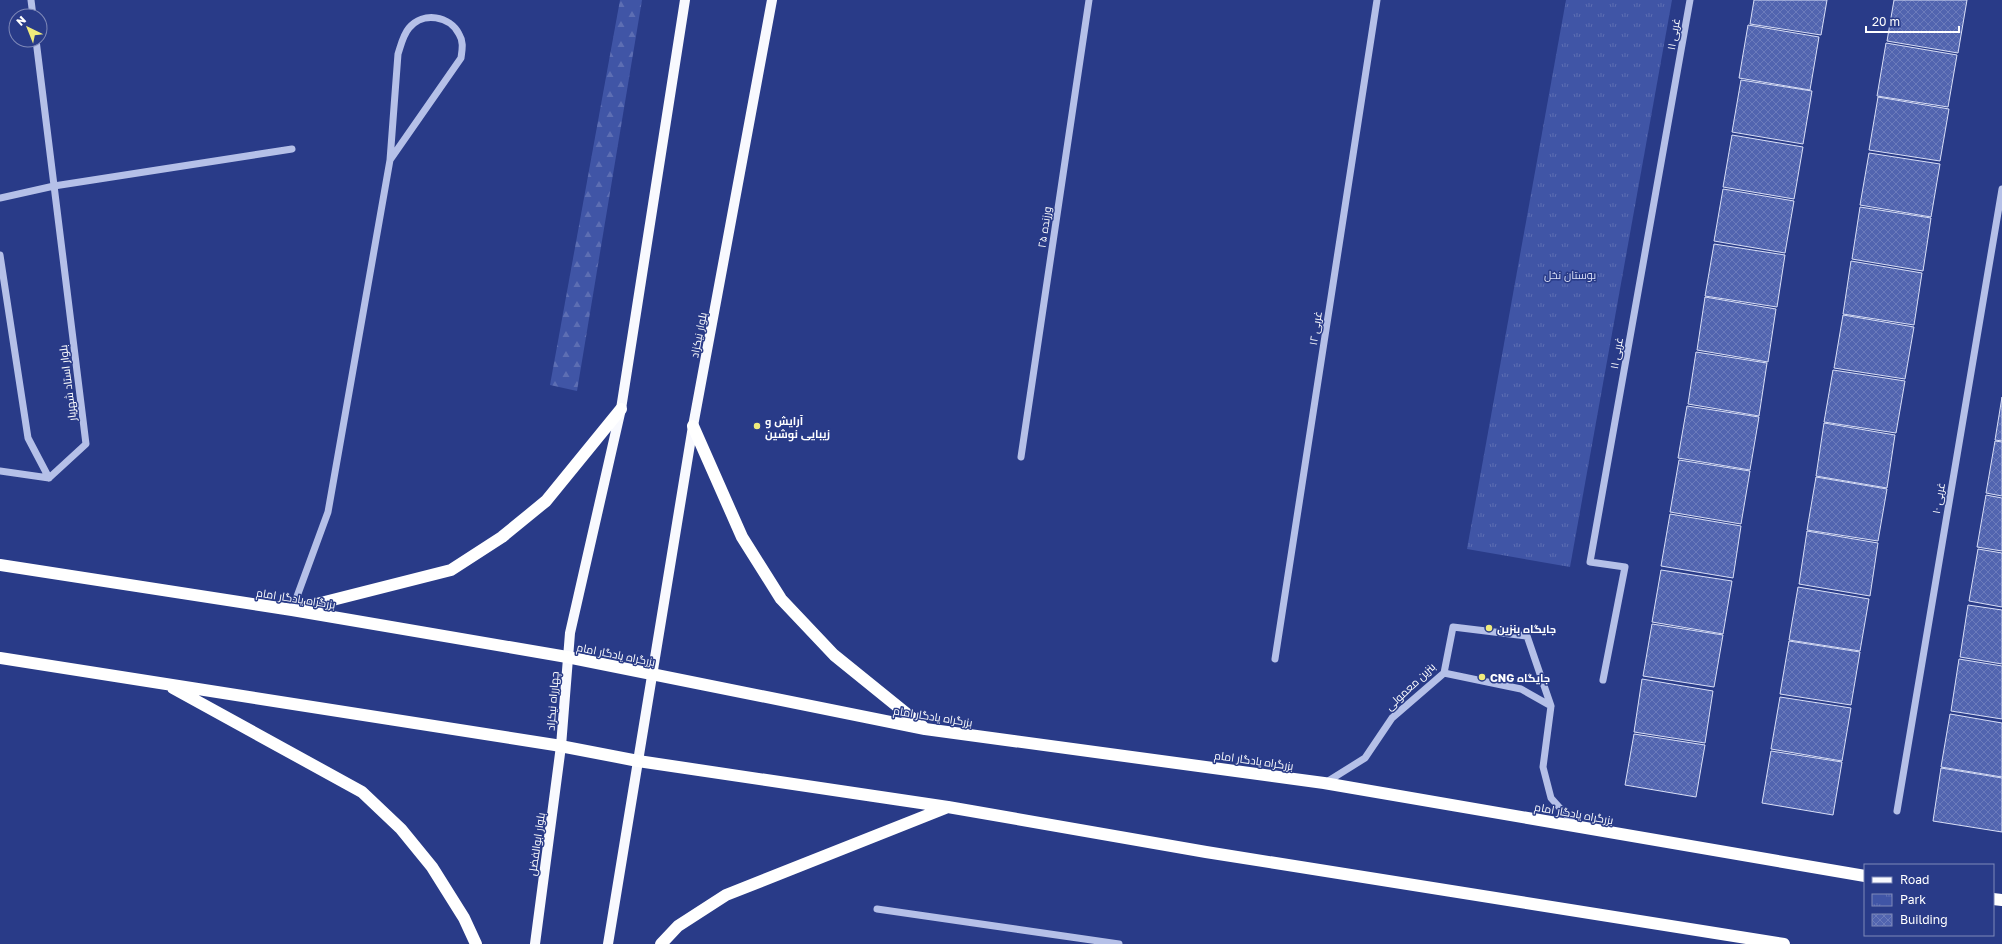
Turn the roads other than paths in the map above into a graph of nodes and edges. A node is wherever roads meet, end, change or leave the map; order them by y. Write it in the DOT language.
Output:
graph roads {
  1 [pos="685,0"];
  2 [pos="772,0"];
  3 [pos="1089,0"];
  4 [pos="1377,0"];
  5 [pos="1690,0"];
  6 [pos="37,48"];
  7 [pos="292,149"];
  8 [pos="390,160"];
  9 [pos="54,186"];
  10 [pos="2002,189"];
  11 [pos="0,198"];
  12 [pos="0,255"];
  13 [pos="621,409"];
  14 [pos="693,426"];
  15 [pos="1021,457"];
  16 [pos="0,470"];
  17 [pos="50,478"];
  18 [pos="0,565"];
  19 [pos="292,610"];
  20 [pos="0,658"];
  21 [pos="567,658"];
  22 [pos="1275,659"];
  23 [pos="1444,673"];
  24 [pos="652,675"];
  25 [pos="1604,680"];
  26 [pos="165,684"];
  27 [pos="1552,706"];
  28 [pos="925,729"];
  29 [pos="561,746"];
  30 [pos="638,760"];
  31 [pos="1324,783"];
  32 [pos="948,807"];
  33 [pos="1897,811"];
  34 [pos="1576,826"];
  35 [pos="1864,876"];
  36 [pos="877,909"];
  37 [pos="476,944"];
  38 [pos="535,944"];
  39 [pos="608,944"];
  40 [pos="661,944"];
  41 [pos="1119,944"];
  42 [pos="1782,944"];
  1 -- 13 [label="main road"];
  2 -- 14 [label="main road, بلوار نیکزاد"];
  3 -- 15 [label="street, ورزنده ۲۵"];
  4 -- 22 [label="street, غربی ۱۲"];
  5 -- 25 [label="street, غربی ۱۱"];
  6 -- 9 [label="street, بلوار استاد شهریار"];
  7 -- 9 [label="street"];
  8 -- 8 [label="street"];
  8 -- 19 [label="street"];
  9 -- 11 [label="street"];
  9 -- 17 [label="street, بلوار استاد شهریار"];
  10 -- 33 [label="street, غربی ۱۰"];
  12 -- 17 [label="street"];
  13 -- 19 [label="highway"];
  13 -- 21 [label="main road"];
  14 -- 24 [label="main road, بلوار نیکزاد"];
  14 -- 28 [label="highway"];
  16 -- 17 [label="street"];
  18 -- 19 [label="highway, بزرگراه یادگار امام"];
  19 -- 21 [label="highway, بزرگراه یادگار امام"];
  20 -- 26 [label="highway"];
  21 -- 24 [label="highway, بزرگراه یادگار امام"];
  21 -- 29 [label="main road, چهارراه نیکزاد"];
  23 -- 27 [label="street"];
  23 -- 27 [label="street, بنزین معمولی"];
  23 -- 31 [label="street, بنزین معمولی"];
  24 -- 28 [label="highway, بزرگراه یادگار امام"];
  24 -- 30 [label="main road"];
  26 -- 29 [label="highway"];
  26 -- 37 [label="highway"];
  27 -- 34 [label="street"];
  28 -- 31 [label="highway, بزرگراه یادگار امام"];
  29 -- 30 [label="highway"];
  29 -- 38 [label="main road, بلوار ابوالفضل"];
  30 -- 32 [label="highway"];
  30 -- 39 [label="main road"];
  31 -- 34 [label="highway, بزرگراه یادگار امام"];
  32 -- 40 [label="highway"];
  32 -- 42 [label="highway"];
  34 -- 35 [label="highway, بزرگراه یادگار امام"];
  36 -- 41 [label="street"];
}
